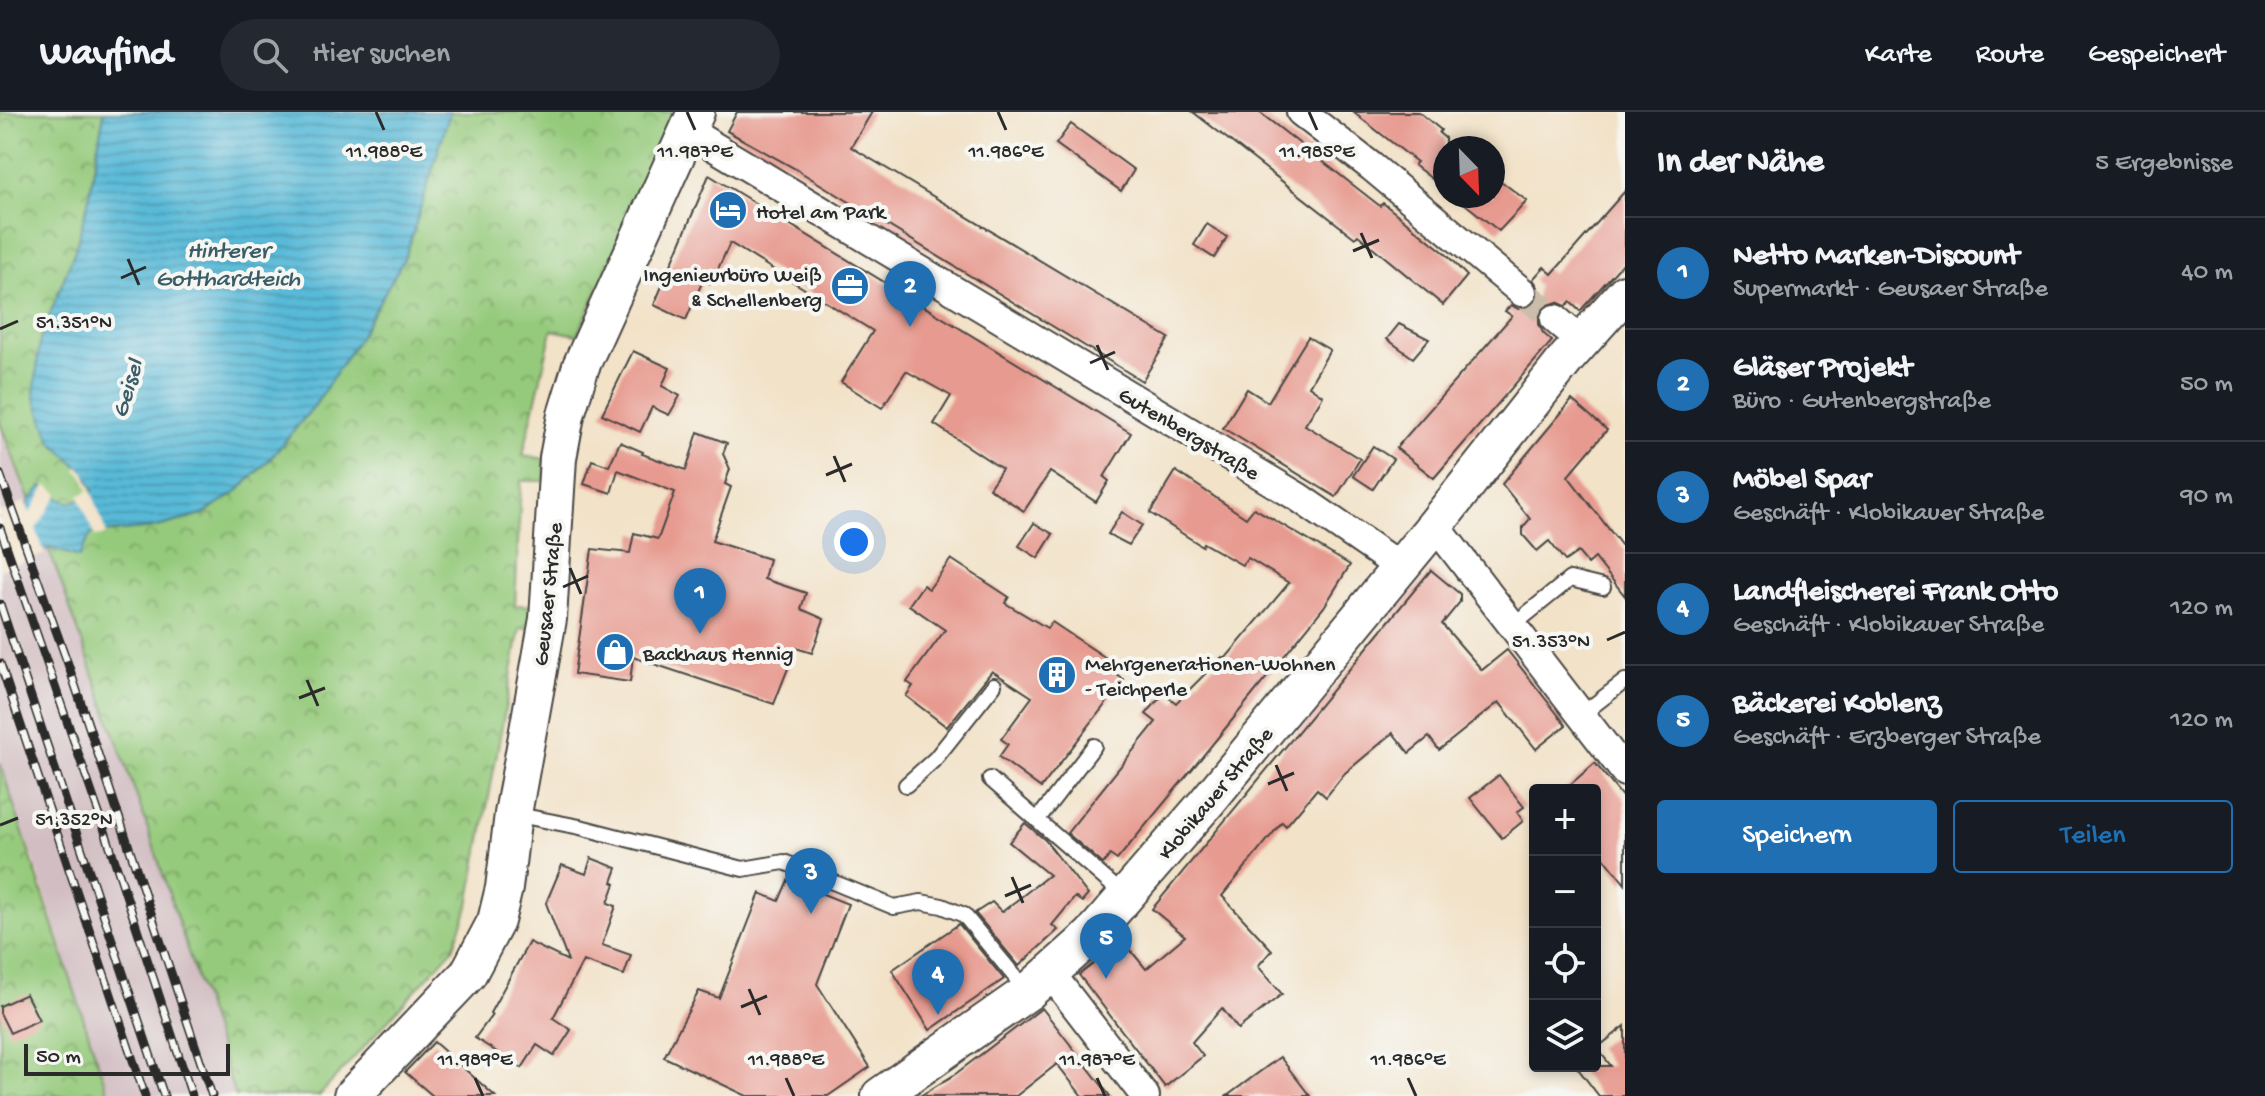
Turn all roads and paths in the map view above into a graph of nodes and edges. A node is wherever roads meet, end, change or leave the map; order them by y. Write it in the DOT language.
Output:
graph roads {
  1 [pos="1301,112"];
  2 [pos="692,122"];
  3 [pos="1522,292"];
  4 [pos="1625,293"];
  5 [pos="1435,525"];
  6 [pos="1400,567"];
  7 [pos="1603,587"];
  8 [pos="1512,626"];
  9 [pos="1625,681"];
  10 [pos="994,685"];
  11 [pos="1581,715"];
  12 [pos="1094,746"];
  13 [pos="1625,772"];
  14 [pos="990,779"];
  15 [pos="906,785"];
  16 [pos="513,814"];
  17 [pos="1038,819"];
  18 [pos="1126,897"];
  19 [pos="1040,983"];
  20 [pos="352,1096"];
  21 [pos="880,1096"];
  22 [pos="1145,1096"];
  1 -- 3 [label="street"];
  2 -- 6 [label="street, Gutenbergstraße"];
  2 -- 16 [label="street, Geusaer Straße"];
  4 -- 5 [label="street, Klobikauer Straße"];
  5 -- 6 [label="street, Klobikauer Straße"];
  5 -- 8 [label="street"];
  6 -- 18 [label="street, Klobikauer Straße"];
  7 -- 8 [label="lane"];
  8 -- 11 [label="street"];
  9 -- 11 [label="lane"];
  10 -- 15 [label="lane"];
  11 -- 13 [label="street"];
  12 -- 17 [label="lane"];
  14 -- 17 [label="lane"];
  16 -- 19 [label="lane"];
  16 -- 20 [label="street, Geusaer Straße"];
  17 -- 18 [label="lane"];
  18 -- 19 [label="street, Klobikauer Straße"];
  19 -- 21 [label="street, Klobikauer Straße"];
  19 -- 22 [label="street"];
}
